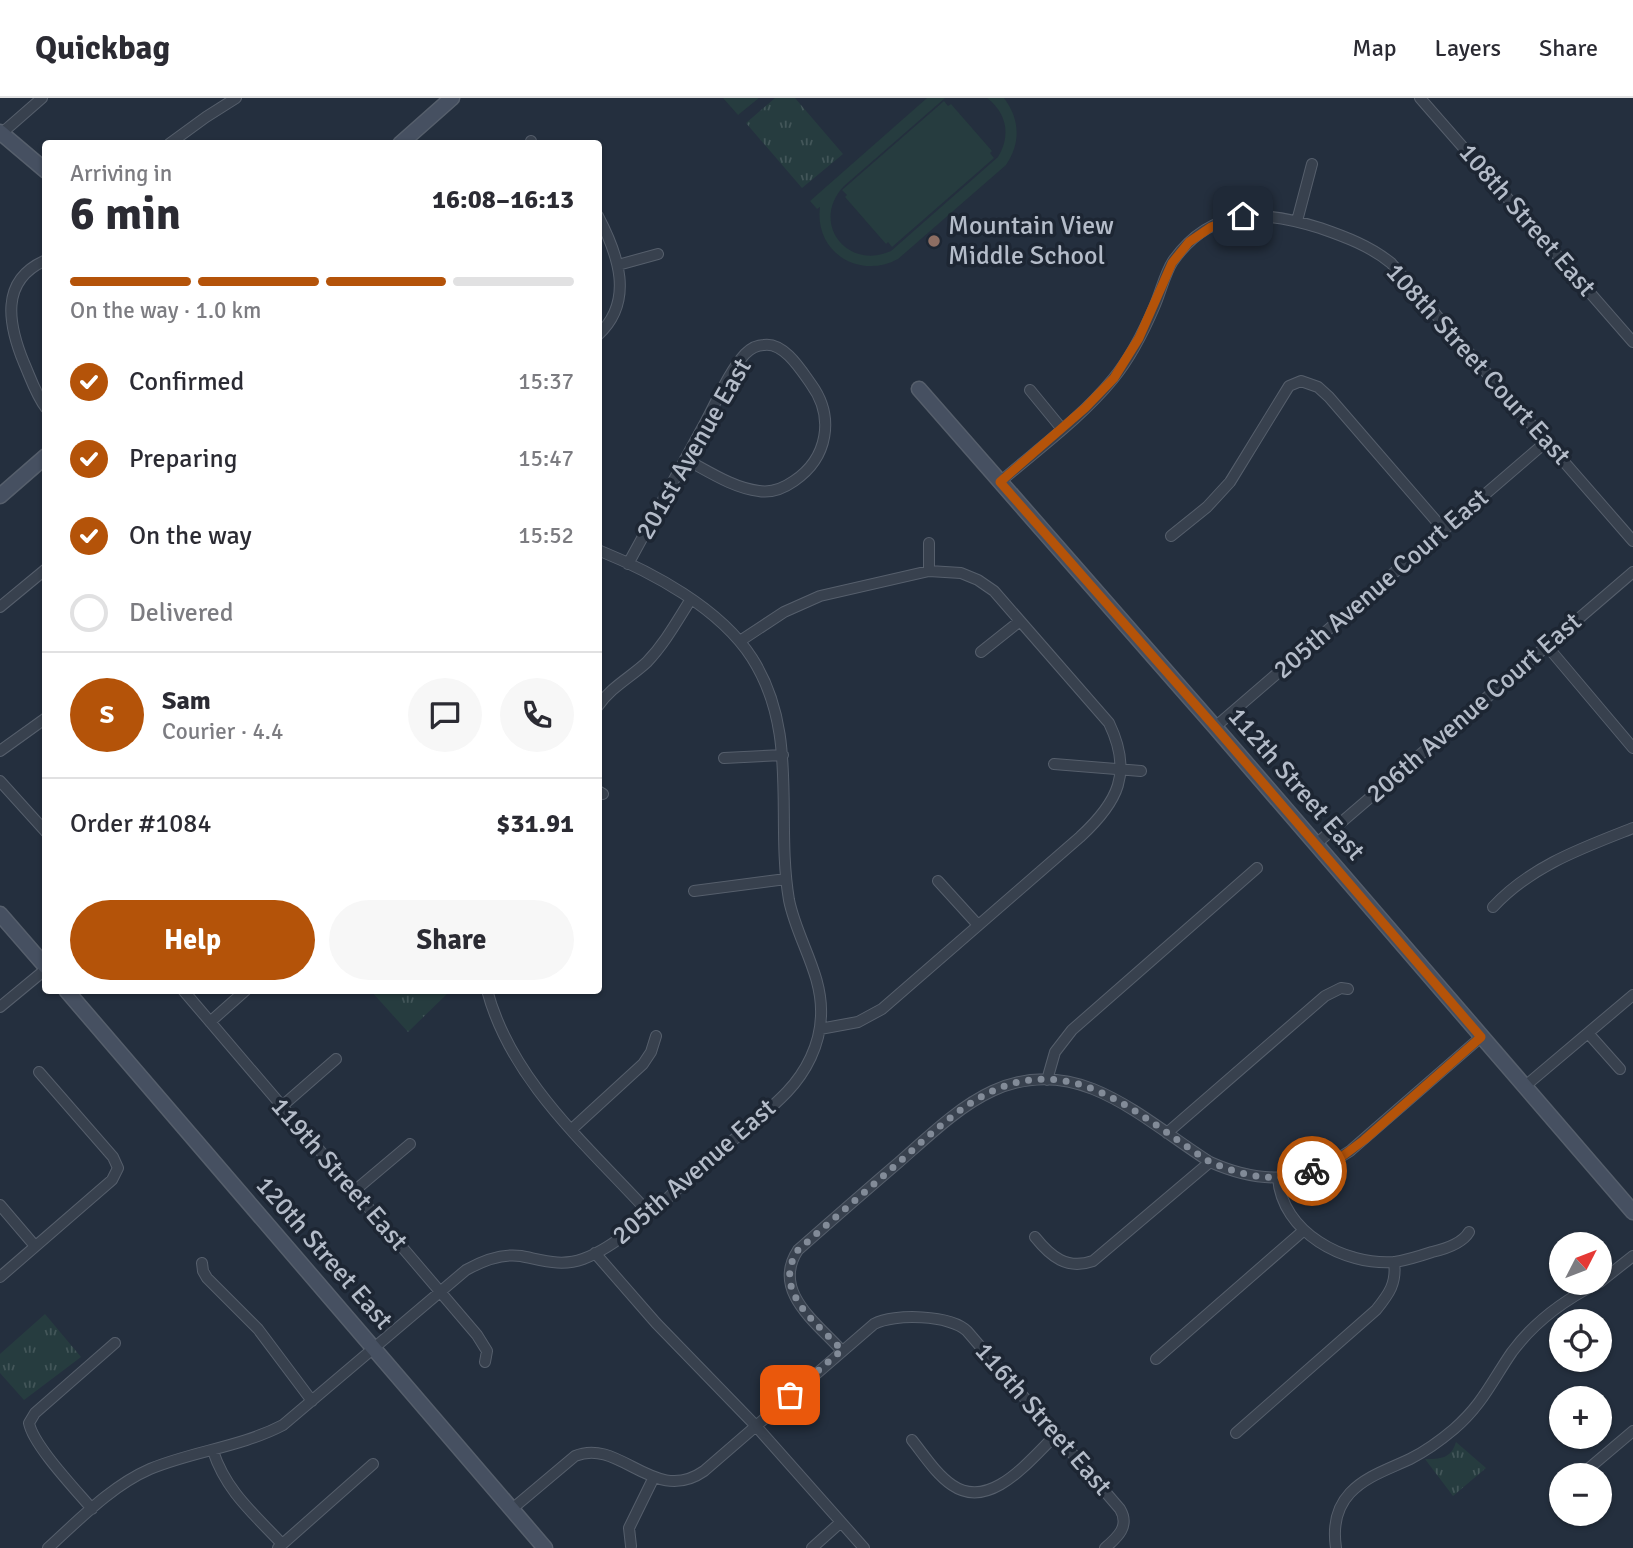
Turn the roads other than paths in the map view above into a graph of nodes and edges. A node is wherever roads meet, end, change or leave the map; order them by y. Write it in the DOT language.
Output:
graph roads {
  1 [pos="42,98"];
  2 [pos="236,98"];
  3 [pos="452,98"];
  4 [pos="1420,98"];
  5 [pos="1,133"];
  6 [pos="174,140"];
  7 [pos="405,140"];
  8 [pos="1312,164"];
  9 [pos="42,168"];
  10 [pos="1297,221"];
  11 [pos="602,223"];
  12 [pos="658,254"];
  13 [pos="42,262"];
  14 [pos="618,265"];
  15 [pos="602,330"];
  16 [pos="1633,342"];
  17 [pos="919,389"];
  18 [pos="1030,390"];
  19 [pos="42,403"];
  20 [pos="1062,429"];
  21 [pos="1547,441"];
  22 [pos="42,459"];
  23 [pos="685,459"];
  24 [pos="1000,482"];
  25 [pos="0,496"];
  26 [pos="1444,530"];
  27 [pos="1171,536"];
  28 [pos="1633,541"];
  29 [pos="929,543"];
  30 [pos="602,552"];
  31 [pos="628,564"];
  32 [pos="929,571"];
  33 [pos="42,572"];
  34 [pos="1633,572"];
  35 [pos="691,599"];
  36 [pos="0,607"];
  37 [pos="1020,621"];
  38 [pos="740,641"];
  39 [pos="1547,646"];
  40 [pos="981,652"];
  41 [pos="602,692"];
  42 [pos="42,721"];
  43 [pos="1215,727"];
  44 [pos="1633,748"];
  45 [pos="0,751"];
  46 [pos="783,755"];
  47 [pos="724,758"];
  48 [pos="1054,764"];
  49 [pos="1120,769"];
  50 [pos="1140,771"];
  51 [pos="0,780"];
  52 [pos="42,827"];
  53 [pos="1633,828"];
  54 [pos="1316,844"];
  55 [pos="1257,868"];
  56 [pos="786,879"];
  57 [pos="938,881"];
  58 [pos="694,891"];
  59 [pos="1493,907"];
  60 [pos="0,914"];
  61 [pos="978,925"];
  62 [pos="42,963"];
  63 [pos="42,971"];
  64 [pos="1348,989"];
  65 [pos="69,994"];
  66 [pos="186,994"];
  67 [pos="242,994"];
  68 [pos="488,994"];
  69 [pos="1633,995"];
  70 [pos="0,1007"];
  71 [pos="210,1022"];
  72 [pos="820,1029"];
  73 [pos="1588,1033"];
  74 [pos="656,1036"];
  75 [pos="1481,1037"];
  76 [pos="336,1059"];
  77 [pos="1620,1069"];
  78 [pos="39,1072"];
  79 [pos="1047,1080"];
  80 [pos="1524,1087"];
  81 [pos="281,1107"];
  82 [pos="572,1129"];
  83 [pos="1167,1133"];
  84 [pos="410,1144"];
  85 [pos="1210,1162"];
  86 [pos="1278,1178"];
  87 [pos="353,1192"];
  88 [pos="0,1205"];
  89 [pos="1633,1212"];
  90 [pos="649,1213"];
  91 [pos="1303,1231"];
  92 [pos="1469,1232"];
  93 [pos="1035,1237"];
  94 [pos="35,1246"];
  95 [pos="595,1253"];
  96 [pos="1633,1256"];
  97 [pos="1394,1262"];
  98 [pos="202,1263"];
  99 [pos="1612,1272"];
  100 [pos="0,1277"];
  101 [pos="442,1292"];
  102 [pos="1575,1295"];
  103 [pos="115,1343"];
  104 [pos="373,1348"];
  105 [pos="842,1350"];
  106 [pos="1156,1359"];
  107 [pos="485,1362"];
  108 [pos="312,1401"];
  109 [pos="755,1426"];
  110 [pos="1633,1431"];
  111 [pos="1236,1433"];
  112 [pos="1057,1434"];
  113 [pos="912,1440"];
  114 [pos="213,1451"];
  115 [pos="1595,1463"];
  116 [pos="373,1464"];
  117 [pos="654,1477"];
  118 [pos="92,1509"];
  119 [pos="512,1509"];
  120 [pos="841,1522"];
  121 [pos="280,1546"];
  122 [pos="631,1546"];
  123 [pos="48,1548"];
  124 [pos="545,1548"];
  125 [pos="812,1548"];
  126 [pos="864,1548"];
  127 [pos="1105,1548"];
  128 [pos="1336,1548"];
  1 -- 5 [label="street"];
  2 -- 6 [label="street"];
  3 -- 7 [label="street"];
  4 -- 16 [label="street, 108th Street East"];
  5 -- 9 [label="street"];
  8 -- 10 [label="street"];
  10 -- 20 [label="street, 108th Street Court East"];
  10 -- 21 [label="street, 108th Street Court East"];
  11 -- 14 [label="street"];
  12 -- 14 [label="street"];
  13 -- 19 [label="street"];
  14 -- 15 [label="street"];
  17 -- 24 [label="street, 112th Street East"];
  18 -- 20 [label="street"];
  20 -- 24 [label="street, 108th Street Court East"];
  21 -- 26 [label="street, 205th Avenue Court East"];
  21 -- 28 [label="street, 108th Street Court East"];
  22 -- 25 [label="street"];
  23 -- 23 [label="street, 201st Avenue East"];
  23 -- 31 [label="street, 201st Avenue East"];
  24 -- 43 [label="street, 112th Street East"];
  26 -- 27 [label="street"];
  26 -- 43 [label="street, 205th Avenue Court East"];
  29 -- 32 [label="street"];
  30 -- 31 [label="street, 205th Avenue East"];
  31 -- 35 [label="street, 205th Avenue East"];
  32 -- 37 [label="street"];
  32 -- 38 [label="street"];
  33 -- 36 [label="street"];
  34 -- 39 [label="street, 206th Avenue Court East"];
  35 -- 38 [label="street, 205th Avenue East"];
  35 -- 41 [label="street"];
  37 -- 40 [label="street"];
  37 -- 49 [label="street"];
  38 -- 46 [label="street, 205th Avenue East"];
  39 -- 44 [label="street"];
  39 -- 54 [label="street, 206th Avenue Court East"];
  42 -- 45 [label="street"];
  43 -- 54 [label="street, 112th Street East"];
  46 -- 47 [label="street"];
  46 -- 56 [label="street, 205th Avenue East"];
  48 -- 49 [label="street"];
  49 -- 50 [label="street"];
  49 -- 61 [label="street"];
  51 -- 52 [label="street"];
  53 -- 59 [label="street"];
  54 -- 75 [label="street, 112th Street East"];
  55 -- 79 [label="street"];
  56 -- 58 [label="street"];
  56 -- 72 [label="street, 205th Avenue East"];
  57 -- 61 [label="street"];
  60 -- 62 [label="street"];
  61 -- 72 [label="street"];
  63 -- 70 [label="street"];
  64 -- 83 [label="street"];
  65 -- 104 [label="street, 120th Street East"];
  66 -- 71 [label="street, 119th Street East"];
  67 -- 71 [label="street"];
  68 -- 82 [label="street"];
  69 -- 73 [label="street"];
  71 -- 81 [label="street, 119th Street East"];
  72 -- 90 [label="street, 205th Avenue East"];
  73 -- 77 [label="street"];
  73 -- 80 [label="street"];
  74 -- 82 [label="street"];
  75 -- 80 [label="street, 112th Street East"];
  75 -- 86 [label="street"];
  76 -- 81 [label="street"];
  78 -- 94 [label="street"];
  79 -- 83 [label="street"];
  79 -- 105 [label="street"];
  80 -- 89 [label="street, 112th Street East"];
  81 -- 87 [label="street, 119th Street East"];
  82 -- 90 [label="street"];
  83 -- 85 [label="street"];
  84 -- 87 [label="street"];
  85 -- 86 [label="street"];
  85 -- 93 [label="street"];
  86 -- 91 [label="street"];
  87 -- 101 [label="street, 119th Street East"];
  88 -- 94 [label="street"];
  90 -- 95 [label="street, 205th Avenue East"];
  91 -- 97 [label="street"];
  91 -- 106 [label="street"];
  92 -- 97 [label="street"];
  94 -- 100 [label="street"];
  95 -- 101 [label="street, 205th Avenue East"];
  95 -- 109 [label="street"];
  96 -- 99 [label="street"];
  97 -- 111 [label="street"];
  98 -- 108 [label="street"];
  101 -- 104 [label="street, 205th Avenue East"];
  101 -- 107 [label="street, 119th Street East"];
  102 -- 128 [label="street"];
  103 -- 118 [label="street"];
  104 -- 108 [label="street, 205th Avenue East"];
  104 -- 119 [label="street, 120th Street East"];
  105 -- 109 [label="street"];
  105 -- 112 [label="street, 116th Street East"];
  108 -- 114 [label="street, 205th Avenue East"];
  109 -- 117 [label="street"];
  109 -- 120 [label="street"];
  110 -- 115 [label="street"];
  112 -- 113 [label="street"];
  112 -- 127 [label="street, 116th Street East"];
  114 -- 118 [label="street, 205th Avenue East"];
  114 -- 121 [label="street"];
  116 -- 121 [label="street"];
  117 -- 119 [label="street"];
  117 -- 122 [label="street"];
  118 -- 123 [label="street, 205th Avenue East"];
  119 -- 124 [label="street, 120th Street East"];
  120 -- 125 [label="street"];
  120 -- 126 [label="street"];
}
